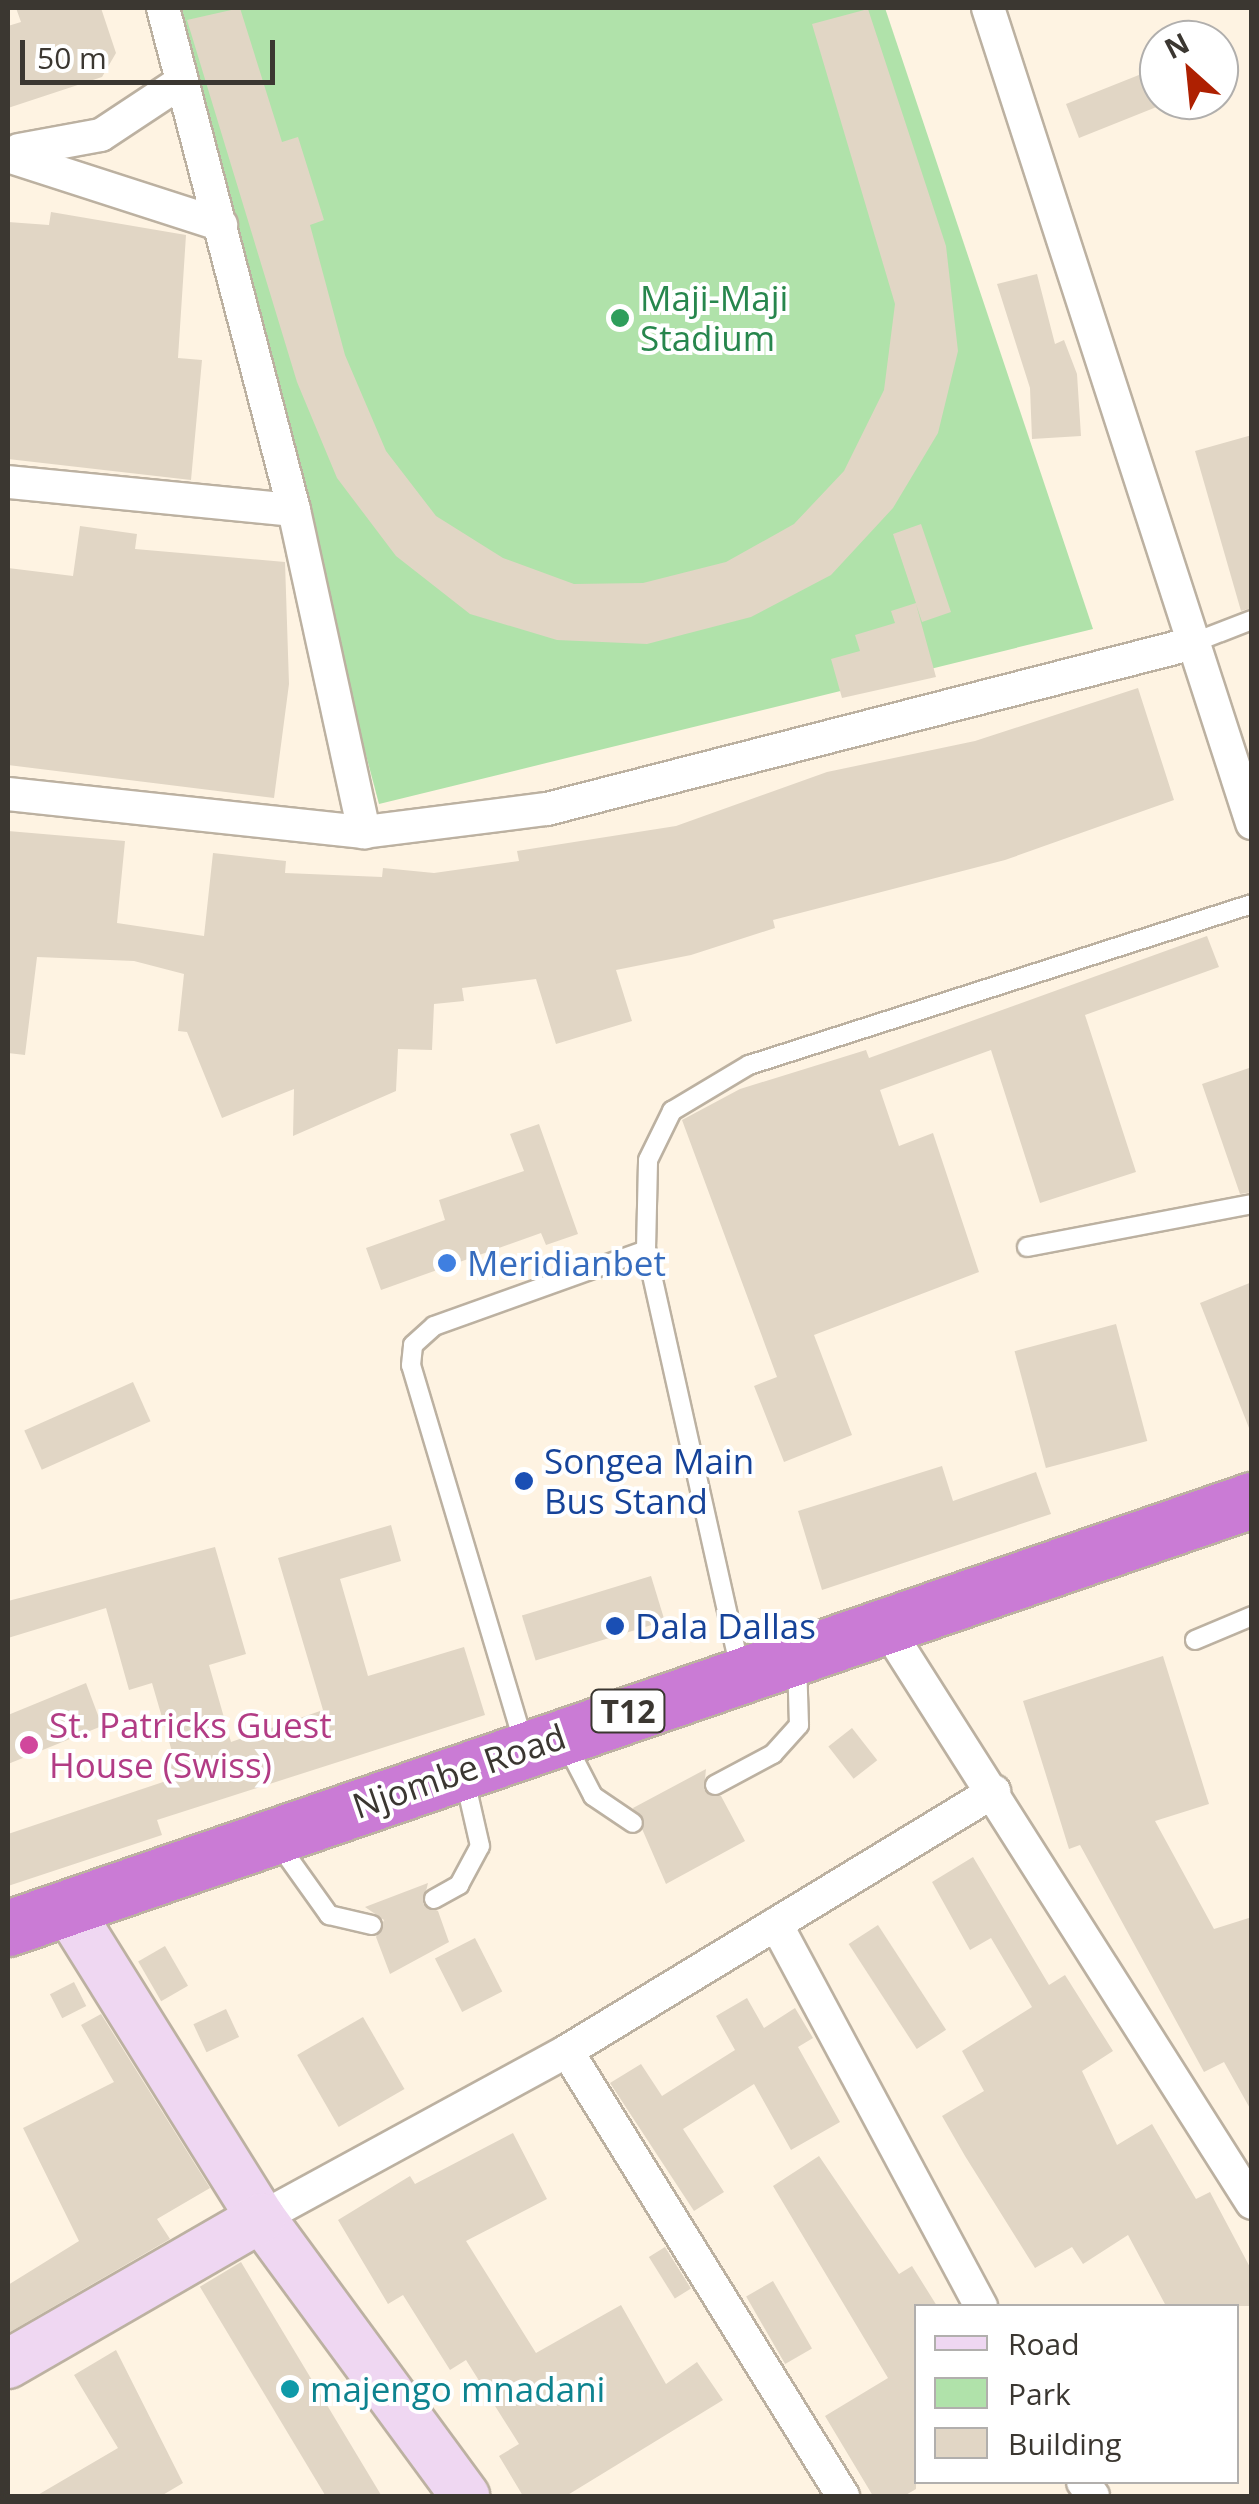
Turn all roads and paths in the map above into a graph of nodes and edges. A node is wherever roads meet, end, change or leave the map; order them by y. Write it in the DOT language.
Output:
graph roads {
  1 [pos="162,8"];
  2 [pos="988,8"];
  3 [pos="182,82"];
  4 [pos="8,153"];
  5 [pos="221,225"];
  6 [pos="8,482"];
  7 [pos="294,510"];
  8 [pos="1252,620"];
  9 [pos="1190,644"];
  10 [pos="8,794"];
  11 [pos="1252,823"];
  12 [pos="364,832"];
  13 [pos="1252,904"];
  14 [pos="1252,1204"];
  15 [pos="1027,1247"];
  16 [pos="646,1250"];
  17 [pos="1252,1500"];
  18 [pos="1252,1616"];
  19 [pos="883,1622"];
  20 [pos="1196,1640"];
  21 [pos="797,1650"];
  22 [pos="740,1669"];
  23 [pos="544,1742"];
  24 [pos="462,1771"];
  25 [pos="714,1785"];
  26 [pos="994,1790"];
  27 [pos="633,1823"];
  28 [pos="273,1836"];
  29 [pos="434,1899"];
  30 [pos="66,1906"];
  31 [pos="776,1924"];
  32 [pos="372,1925"];
  33 [pos="8,1928"];
  34 [pos="566,2051"];
  35 [pos="1252,2204"];
  36 [pos="261,2218"];
  37 [pos="981,2304"];
  38 [pos="8,2364"];
  39 [pos="465,2496"];
  40 [pos="842,2496"];
  1 -- 3 [label="street"];
  2 -- 9 [label="street"];
  3 -- 4 [label="street"];
  3 -- 5 [label="street"];
  4 -- 5 [label="street"];
  5 -- 7 [label="street"];
  6 -- 7 [label="street"];
  7 -- 12 [label="street"];
  8 -- 9 [label="lane"];
  9 -- 11 [label="street"];
  9 -- 12 [label="street"];
  10 -- 12 [label="street"];
  13 -- 16 [label="lane"];
  14 -- 15 [label="lane"];
  16 -- 22 [label="lane"];
  16 -- 23 [label="lane"];
  17 -- 19 [label="highway, Njombe Road / T12"];
  18 -- 20 [label="lane"];
  19 -- 21 [label="highway, Njombe Road / T12"];
  19 -- 26 [label="street"];
  21 -- 22 [label="highway, Njombe Road / T12"];
  21 -- 25 [label="lane"];
  22 -- 23 [label="highway, Njombe Road / T12"];
  23 -- 24 [label="highway, Njombe Road / T12"];
  23 -- 27 [label="lane"];
  24 -- 28 [label="highway, Njombe Road / T12"];
  24 -- 29 [label="lane"];
  26 -- 31 [label="street"];
  26 -- 35 [label="street"];
  28 -- 30 [label="highway, Njombe Road / T12"];
  28 -- 32 [label="lane"];
  30 -- 33 [label="highway, Njombe Road / T12"];
  30 -- 36 [label="street"];
  31 -- 34 [label="street"];
  31 -- 37 [label="street"];
  34 -- 36 [label="street"];
  34 -- 40 [label="street"];
  36 -- 38 [label="street"];
  36 -- 39 [label="street"];
}
